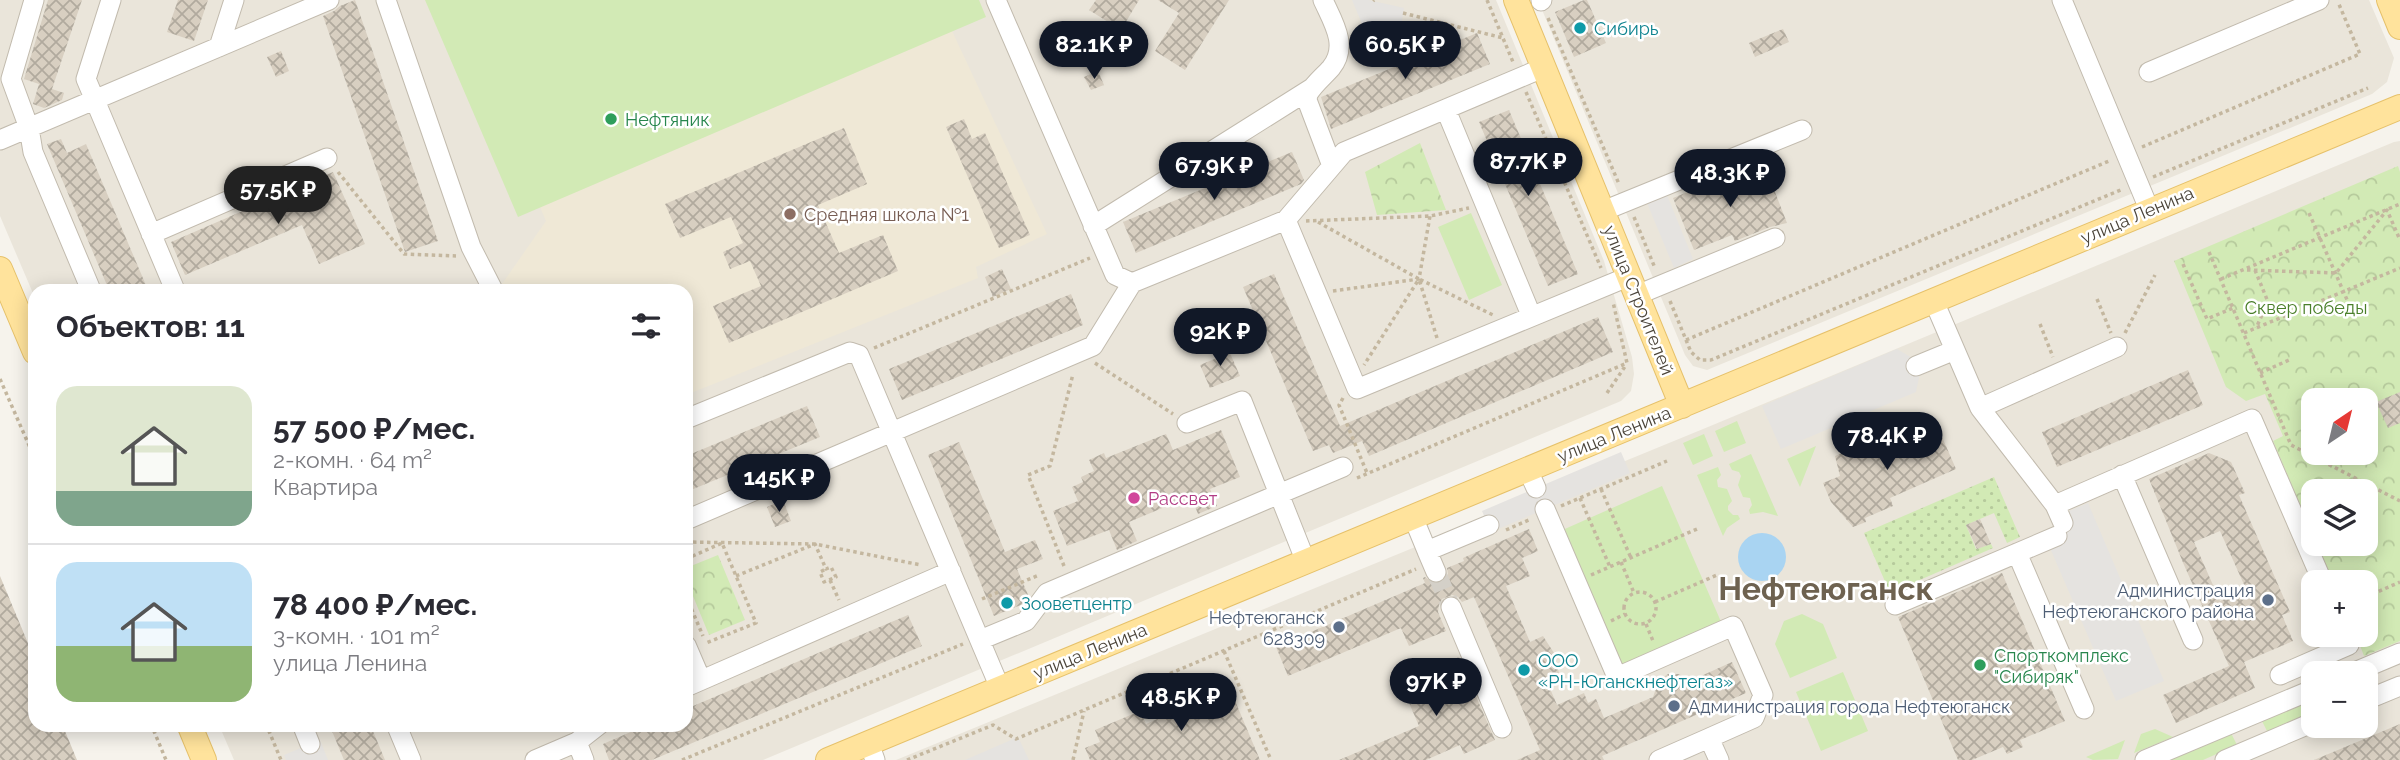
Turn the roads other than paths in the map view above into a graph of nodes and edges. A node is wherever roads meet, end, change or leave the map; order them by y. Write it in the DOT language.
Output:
graph roads {
  1 [pos="34,0"];
  2 [pos="111,0"];
  3 [pos="234,0"];
  4 [pos="329,0"];
  5 [pos="386,0"];
  6 [pos="996,0"];
  7 [pos="1323,0"];
  8 [pos="1516,0"];
  9 [pos="2062,0"];
  10 [pos="2319,0"];
  11 [pos="219,47"];
  12 [pos="1545,67"];
  13 [pos="2149,72"];
  14 [pos="1312,88"];
  15 [pos="95,100"];
  16 [pos="2400,107"];
  17 [pos="1446,110"];
  18 [pos="29,128"];
  19 [pos="1801,130"];
  20 [pos="0,140"];
  21 [pos="327,158"];
  22 [pos="1332,166"];
  23 [pos="2149,209"];
  24 [pos="1603,211"];
  25 [pos="1286,220"];
  26 [pos="1093,226"];
  27 [pos="152,234"];
  28 [pos="1775,238"];
  29 [pos="0,269"];
  30 [pos="1132,283"];
  31 [pos="88,284"];
  32 [pos="173,284"];
  33 [pos="490,284"];
  34 [pos="1633,286"];
  35 [pos="1933,299"];
  36 [pos="1531,315"];
  37 [pos="28,335"];
  38 [pos="2117,347"];
  39 [pos="1955,350"];
  40 [pos="1916,366"];
  41 [pos="1682,406"];
  42 [pos="1980,408"];
  43 [pos="693,416"];
  44 [pos="1186,423"];
  45 [pos="893,433"];
  46 [pos="1343,467"];
  47 [pos="2122,475"];
  48 [pos="1279,495"];
  49 [pos="2055,505"];
  50 [pos="1546,511"];
  51 [pos="693,517"];
  52 [pos="1413,517"];
  53 [pos="1492,530"];
  54 [pos="2017,552"];
  55 [pos="1306,562"];
  56 [pos="2317,570"];
  57 [pos="951,571"];
  58 [pos="1895,605"];
  59 [pos="1451,607"];
  60 [pos="980,640"];
  61 [pos="2193,640"];
  62 [pos="2344,647"];
  63 [pos="2400,653"];
  64 [pos="2378,662"];
  65 [pos="2280,675"];
  66 [pos="693,684"];
  67 [pos="2400,686"];
  68 [pos="1000,688"];
  69 [pos="2301,694"];
  70 [pos="2378,695"];
  71 [pos="2084,709"];
  72 [pos="1502,728"];
  73 [pos="2301,728"];
  74 [pos="193,732"];
  75 [pos="305,732"];
  76 [pos="399,732"];
  77 [pos="593,732"];
  78 [pos="1709,738"];
  79 [pos="310,744"];
  80 [pos="581,751"];
  81 [pos="872,752"];
  82 [pos="204,760"];
  83 [pos="411,760"];
  84 [pos="535,760"];
  85 [pos="828,760"];
  86 [pos="1659,760"];
  87 [pos="1719,760"];
  88 [pos="2145,760"];
  89 [pos="2225,760"];
  1 -- 18 [label="street"];
  2 -- 15 [label="street"];
  3 -- 11 [label="street"];
  4 -- 11 [label="street"];
  5 -- 33 [label="street"];
  6 -- 26 [label="street"];
  7 -- 14 [label="street"];
  8 -- 12 [label="main road, улица Строителей"];
  9 -- 23 [label="street"];
  10 -- 13 [label="street"];
  11 -- 15 [label="street"];
  12 -- 17 [label="street"];
  12 -- 24 [label="main road, улица Строителей"];
  14 -- 22 [label="street"];
  14 -- 26 [label="street"];
  15 -- 18 [label="street"];
  15 -- 27 [label="street"];
  16 -- 23 [label="main road, улица Ленина"];
  17 -- 22 [label="street"];
  17 -- 36 [label="street"];
  18 -- 20 [label="street"];
  18 -- 31 [label="street"];
  19 -- 24 [label="street"];
  21 -- 27 [label="street"];
  22 -- 25 [label="street"];
  23 -- 35 [label="main road, улица Ленина"];
  24 -- 34 [label="main road, улица Строителей"];
  25 -- 30 [label="street"];
  25 -- 36 [label="street"];
  26 -- 30 [label="street"];
  27 -- 32 [label="street"];
  28 -- 34 [label="street"];
  29 -- 37 [label="main road"];
  30 -- 45 [label="street"];
  34 -- 36 [label="street"];
  34 -- 41 [label="main road, улица Строителей"];
  35 -- 39 [label="street"];
  35 -- 41 [label="main road, улица Ленина"];
  38 -- 42 [label="street"];
  39 -- 40 [label="street"];
  39 -- 42 [label="street"];
  41 -- 52 [label="main road, улица Ленина"];
  42 -- 49 [label="street"];
  43 -- 45 [label="street"];
  44 -- 48 [label="street"];
  45 -- 51 [label="street"];
  45 -- 57 [label="street"];
  46 -- 48 [label="street"];
  47 -- 49 [label="street"];
  47 -- 56 [label="street"];
  47 -- 61 [label="street"];
  48 -- 55 [label="street"];
  48 -- 60 [label="street"];
  49 -- 54 [label="street"];
  50 -- 78 [label="street"];
  52 -- 53 [label="street"];
  52 -- 55 [label="main road, улица Ленина"];
  54 -- 58 [label="street"];
  54 -- 71 [label="street"];
  55 -- 68 [label="main road, улица Ленина"];
  57 -- 60 [label="street"];
  57 -- 66 [label="street"];
  59 -- 72 [label="street"];
  60 -- 68 [label="street"];
  62 -- 65 [label="street"];
  63 -- 64 [label="street"];
  67 -- 70 [label="street"];
  68 -- 81 [label="main road, улица Ленина"];
  69 -- 88 [label="street"];
  73 -- 89 [label="street"];
  74 -- 82 [label="main road"];
  75 -- 79 [label="street"];
  76 -- 83 [label="street"];
  77 -- 80 [label="street"];
  78 -- 86 [label="street"];
  78 -- 87 [label="street"];
  80 -- 84 [label="street"];
  81 -- 85 [label="main road, улица Ленина"];
}
